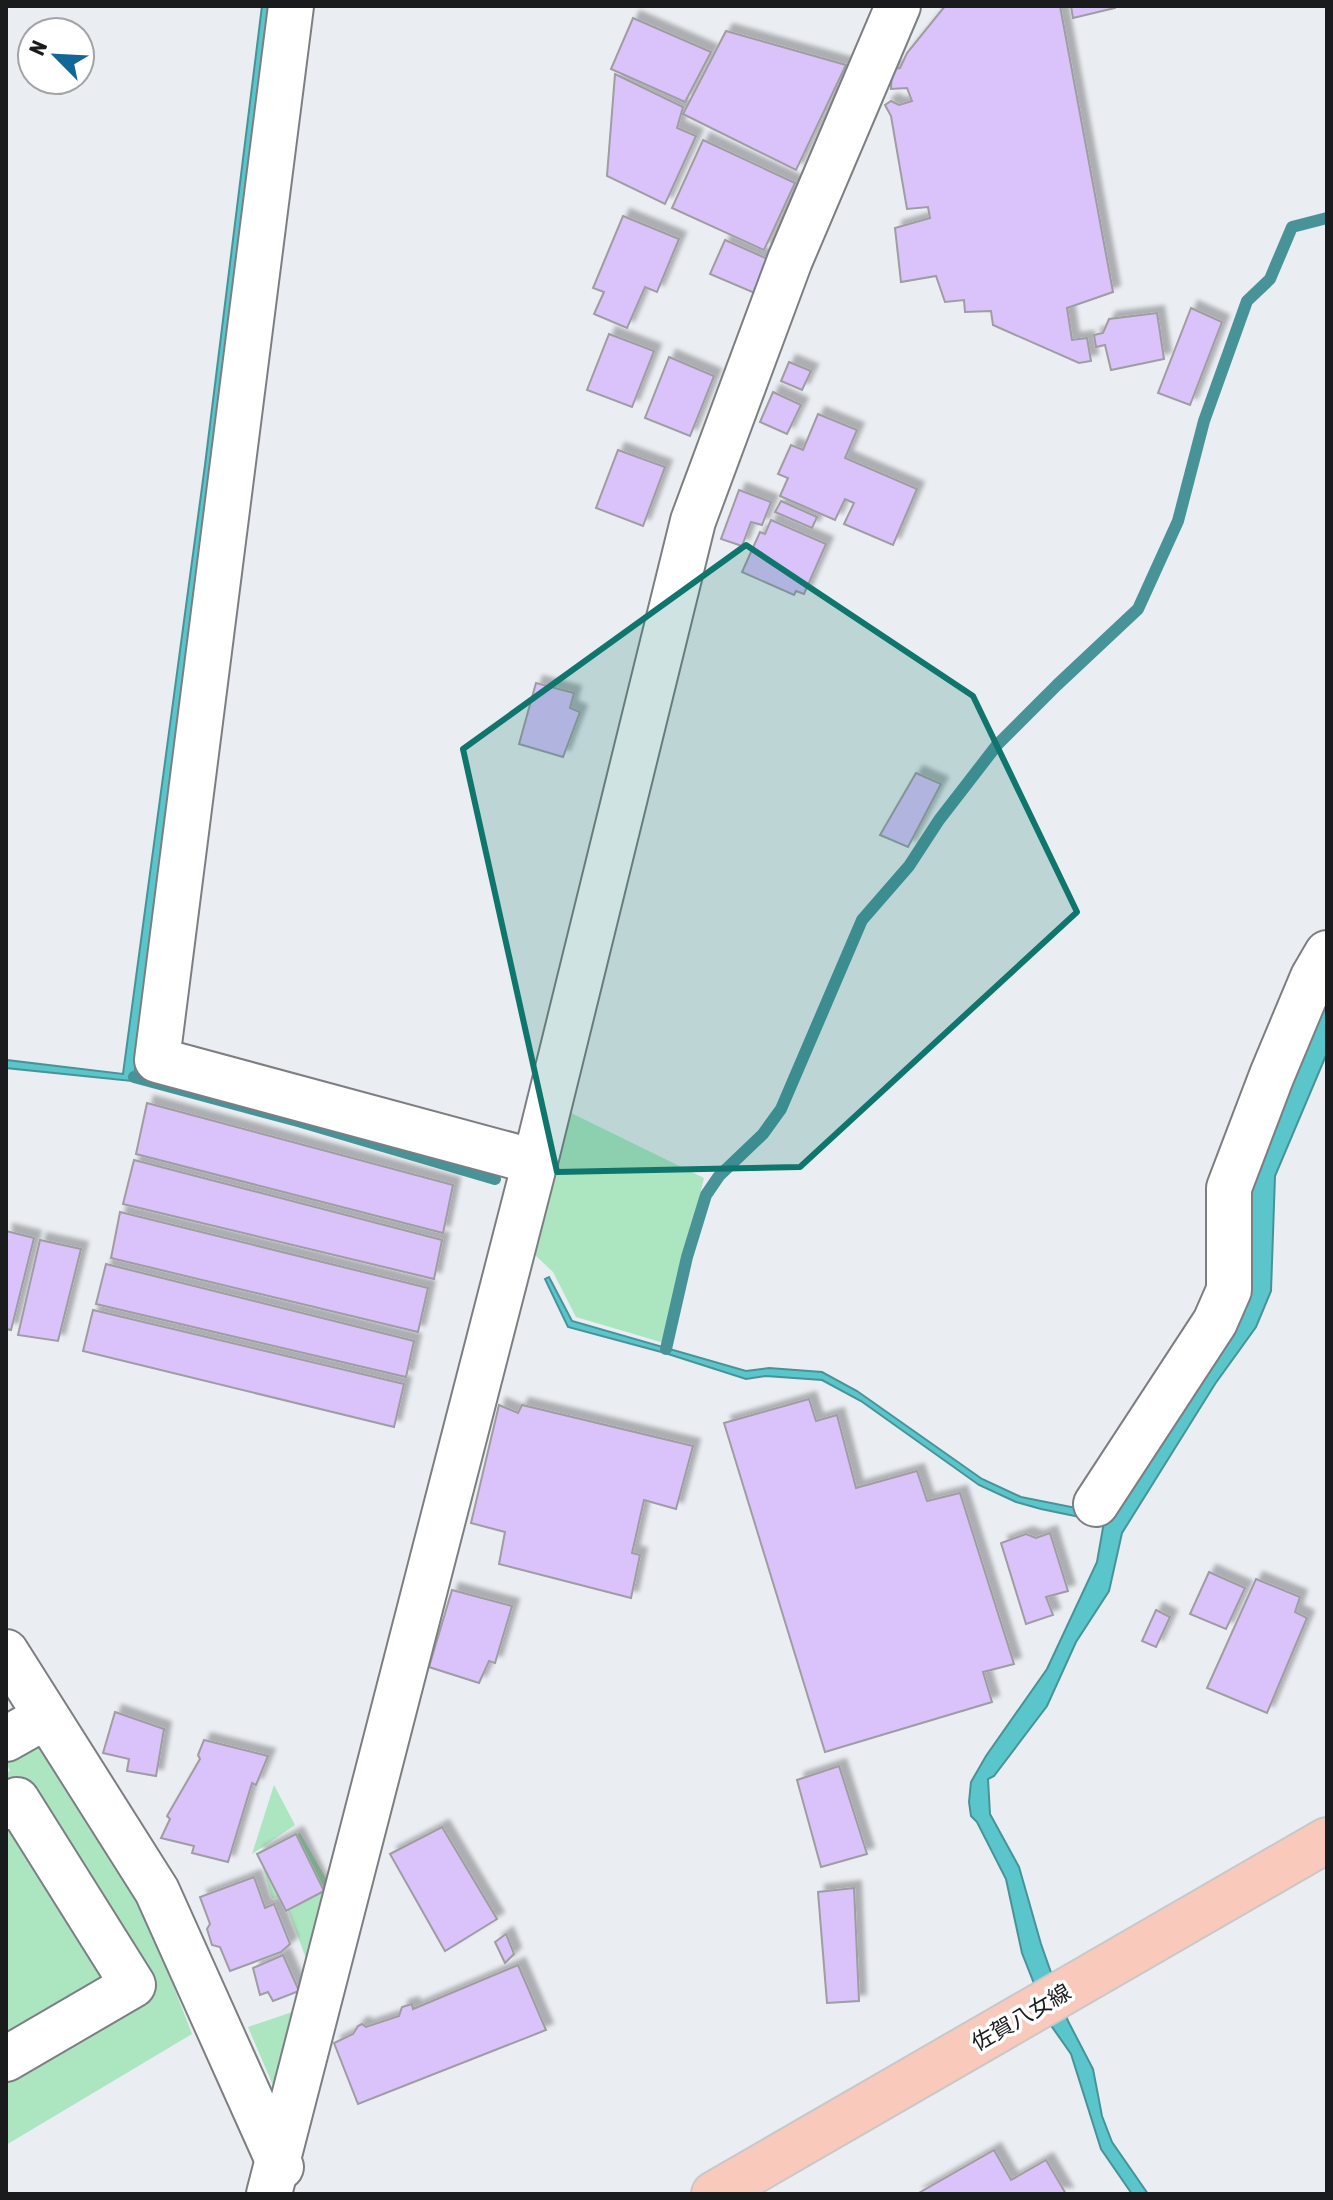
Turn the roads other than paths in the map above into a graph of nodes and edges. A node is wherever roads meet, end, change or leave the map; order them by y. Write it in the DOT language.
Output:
graph roads {
  1 [pos="291,6"];
  2 [pos="898,6"];
  3 [pos="1327,953"];
  4 [pos="535,1162"];
  5 [pos="1096,1504"];
  6 [pos="6,1652"];
  7 [pos="45,1717"];
  8 [pos="6,1739"];
  9 [pos="6,1807"];
  10 [pos="1327,1840"];
  11 [pos="6,2059"];
  12 [pos="280,2182"];
  13 [pos="714,2194"];
  1 -- 4 [label="street"];
  2 -- 4 [label="street"];
  3 -- 5 [label="street"];
  4 -- 12 [label="street"];
  6 -- 7 [label="street"];
  7 -- 8 [label="street"];
  7 -- 12 [label="street"];
  9 -- 11 [label="street"];
  10 -- 13 [label="main road, 佐賀八女線"];
}
